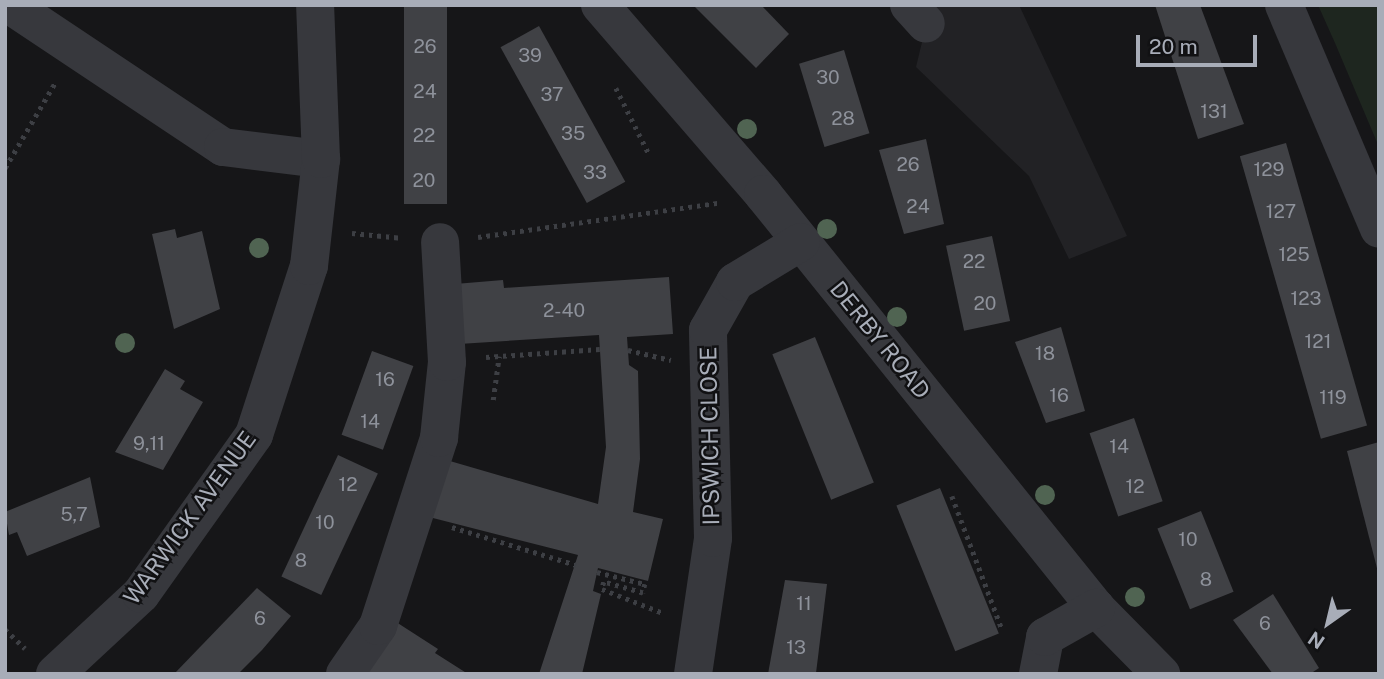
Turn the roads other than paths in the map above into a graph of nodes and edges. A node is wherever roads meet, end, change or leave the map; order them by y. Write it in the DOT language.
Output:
graph roads {
  1 [pos="10,5"];
  2 [pos="315,5"];
  3 [pos="600,5"];
  4 [pos="1284,5"];
  5 [pos="321,159"];
  6 [pos="1379,229"];
  7 [pos="440,242"];
  8 [pos="802,242"];
  9 [pos="1097,608"];
  10 [pos="55,674"];
  11 [pos="345,674"];
  12 [pos="693,674"];
  13 [pos="1038,674"];
  14 [pos="1161,674"];
  1 -- 5 [label="street"];
  2 -- 5 [label="street, WARWICK AVENUE"];
  3 -- 8 [label="street, DERBY ROAD"];
  4 -- 6 [label="street"];
  5 -- 10 [label="street, WARWICK AVENUE"];
  7 -- 11 [label="street"];
  8 -- 9 [label="street, DERBY ROAD"];
  8 -- 12 [label="street, IPSWICH CLOSE"];
  9 -- 13 [label="street"];
  9 -- 14 [label="street, DERBY ROAD"];
}
